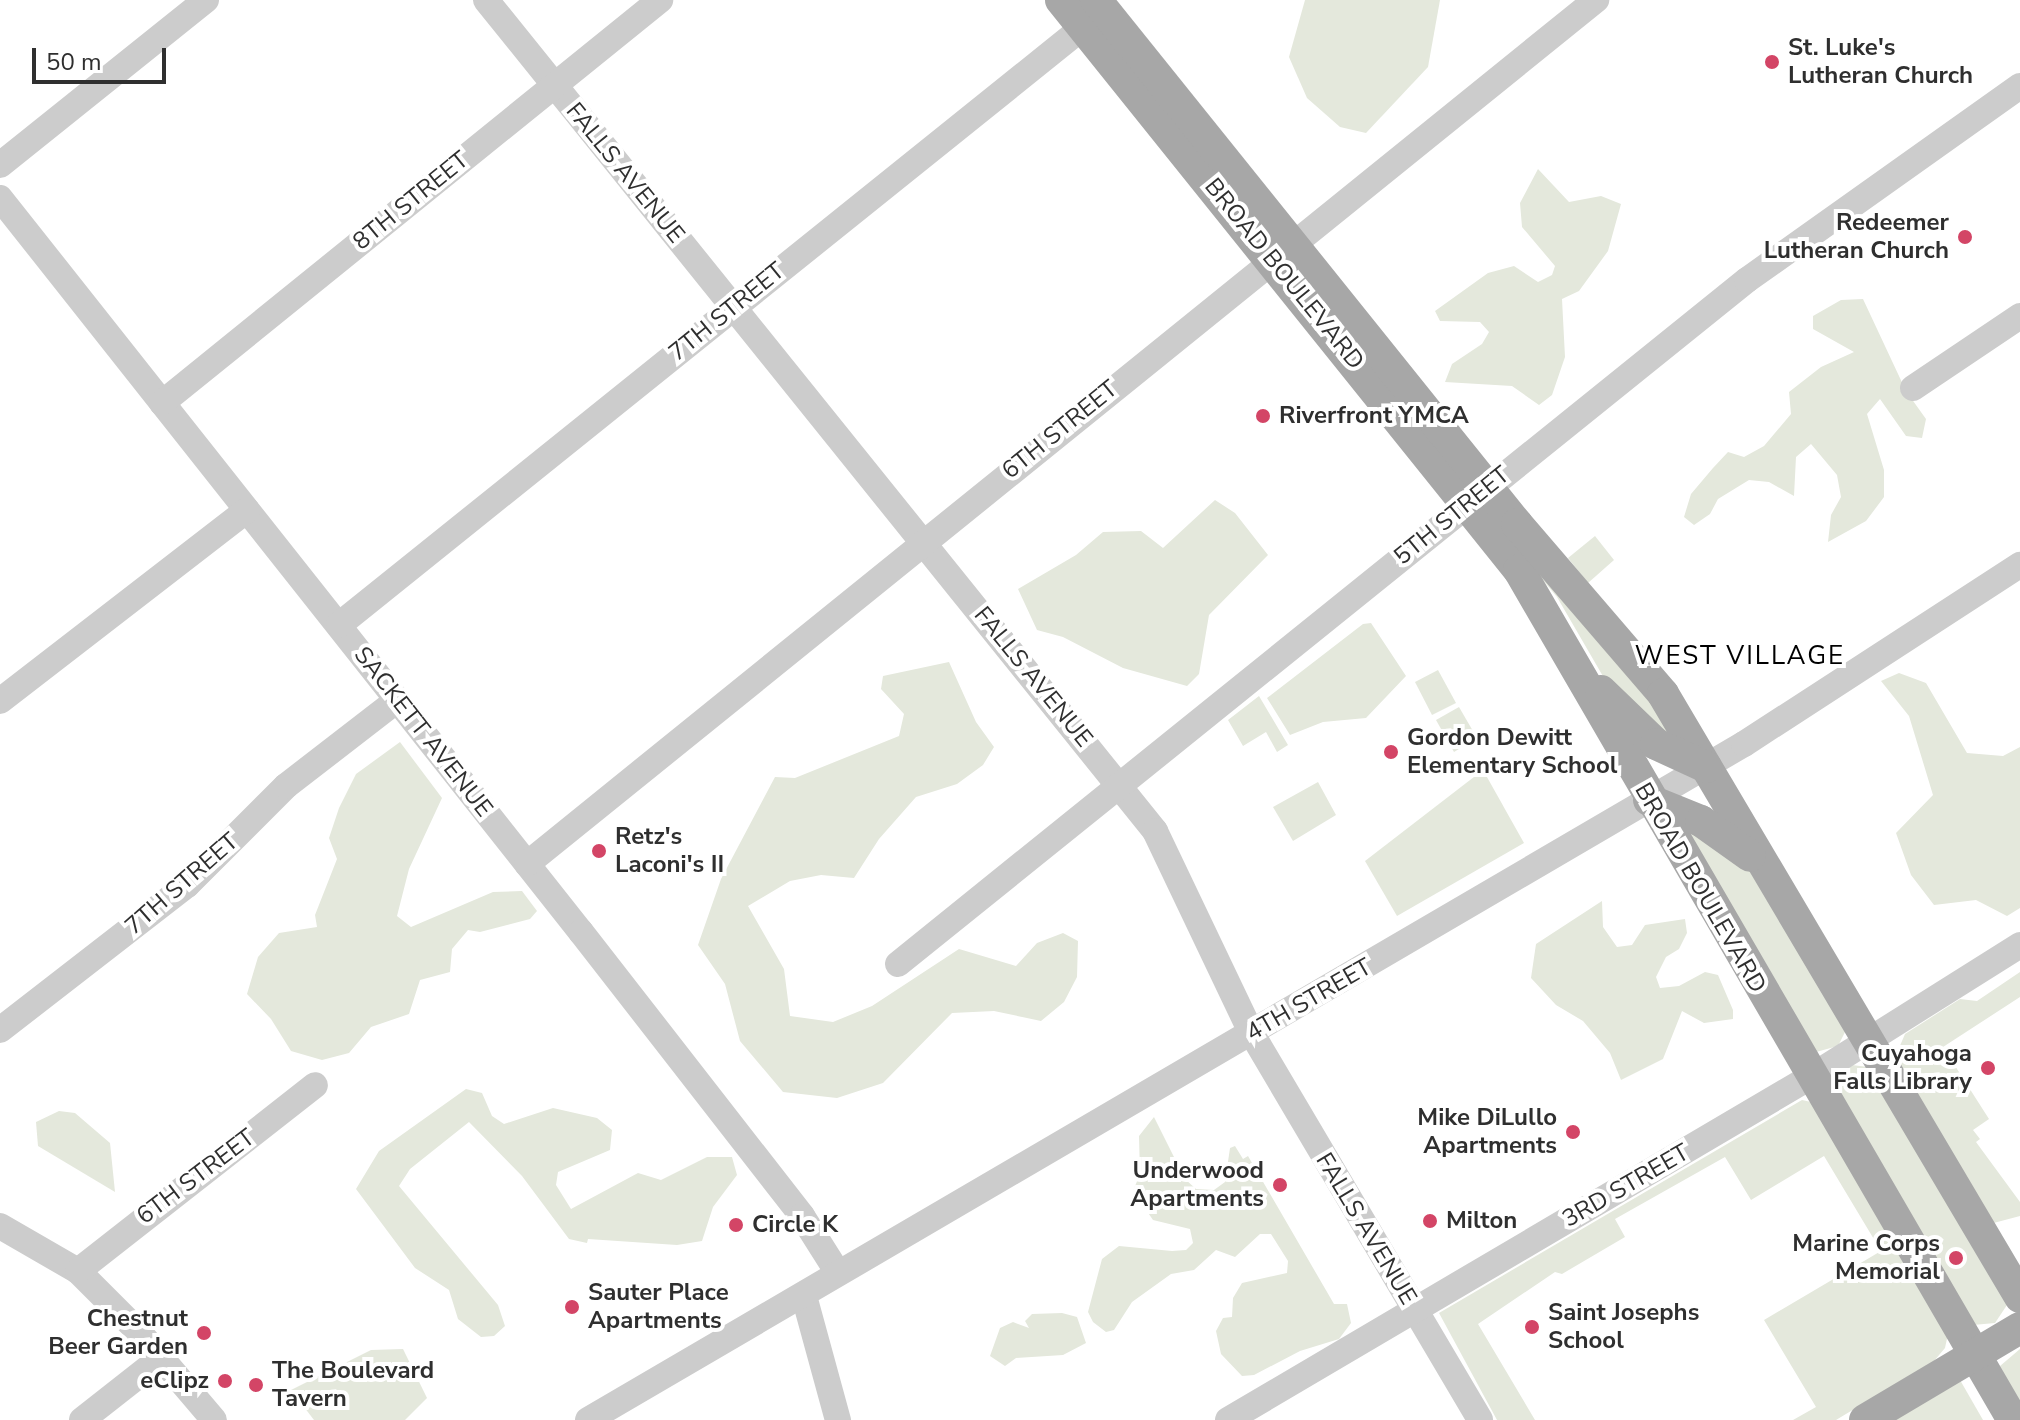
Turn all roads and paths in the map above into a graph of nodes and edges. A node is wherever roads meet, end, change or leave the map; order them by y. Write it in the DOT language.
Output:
graph roads {
  1 [pos="206,0"];
  2 [pos="486,0"];
  3 [pos="660,0"];
  4 [pos="1061,0"];
  5 [pos="1596,0"];
  6 [pos="1100,9"];
  7 [pos="554,86"];
  8 [pos="2020,86"];
  9 [pos="0,165"];
  10 [pos="0,198"];
  11 [pos="1282,251"];
  12 [pos="733,307"];
  13 [pos="2020,316"];
  14 [pos="1913,388"];
  15 [pos="162,403"];
  16 [pos="1478,496"];
  17 [pos="247,510"];
  18 [pos="923,540"];
  19 [pos="2020,565"];
  20 [pos="339,625"];
  21 [pos="1564,650"];
  22 [pos="0,701"];
  23 [pos="396,701"];
  24 [pos="1706,767"];
  25 [pos="1121,784"];
  26 [pos="1649,800"];
  27 [pos="527,864"];
  28 [pos="1765,868"];
  29 [pos="2020,945"];
  30 [pos="898,964"];
  31 [pos="0,1030"];
  32 [pos="1252,1034"];
  33 [pos="1867,1043"];
  34 [pos="1812,1076"];
  35 [pos="315,1085"];
  36 [pos="0,1226"];
  37 [pos="78,1271"];
  38 [pos="838,1273"];
  39 [pos="804,1296"];
  40 [pos="2020,1297"];
  41 [pos="1415,1311"];
  42 [pos="2020,1328"];
  43 [pos="1975,1354"];
  44 [pos="162,1357"];
  45 [pos="82,1420"];
  46 [pos="214,1420"];
  47 [pos="588,1420"];
  48 [pos="838,1420"];
  49 [pos="1228,1420"];
  50 [pos="1480,1420"];
  51 [pos="1865,1420"];
  52 [pos="2013,1420"];
  1 -- 9 [label="street"];
  2 -- 7 [label="street, FALLS AVENUE"];
  3 -- 7 [label="street, 8TH STREET"];
  4 -- 6 [label="main road, BROAD BOULEVARD"];
  5 -- 11 [label="street, 6TH STREET"];
  6 -- 11 [label="main road, BROAD BOULEVARD"];
  6 -- 12 [label="street, 7TH STREET"];
  7 -- 12 [label="street, FALLS AVENUE"];
  7 -- 15 [label="street, 8TH STREET"];
  8 -- 16 [label="street, 5TH STREET"];
  10 -- 15 [label="street, SACKETT AVENUE"];
  11 -- 16 [label="main road, BROAD BOULEVARD"];
  11 -- 18 [label="street, 6TH STREET"];
  12 -- 18 [label="street, FALLS AVENUE"];
  12 -- 20 [label="street, 7TH STREET"];
  13 -- 14 [label="street"];
  15 -- 17 [label="street, SACKETT AVENUE"];
  16 -- 21 [label="main road, BROAD BOULEVARD"];
  16 -- 24 [label="main road, BROAD BOULEVARD"];
  16 -- 25 [label="street, 5TH STREET"];
  17 -- 20 [label="street, SACKETT AVENUE"];
  17 -- 22 [label="street"];
  18 -- 25 [label="street, FALLS AVENUE"];
  18 -- 27 [label="street, 6TH STREET"];
  19 -- 24 [label="street, 4TH STREET"];
  20 -- 23 [label="street, SACKETT AVENUE"];
  21 -- 24 [label="main road"];
  21 -- 26 [label="main road, BROAD BOULEVARD"];
  23 -- 27 [label="street, SACKETT AVENUE"];
  23 -- 31 [label="street, 7TH STREET"];
  24 -- 26 [label="street, 4TH STREET"];
  24 -- 28 [label="main road, BROAD BOULEVARD"];
  25 -- 30 [label="street, 5TH STREET"];
  25 -- 32 [label="street, FALLS AVENUE"];
  26 -- 28 [label="main road"];
  26 -- 32 [label="street, 4TH STREET"];
  26 -- 34 [label="main road, BROAD BOULEVARD"];
  27 -- 38 [label="street, SACKETT AVENUE"];
  28 -- 33 [label="main road, BROAD BOULEVARD"];
  29 -- 33 [label="street, 3RD STREET"];
  32 -- 38 [label="street, 4TH STREET"];
  32 -- 41 [label="street, FALLS AVENUE"];
  33 -- 34 [label="street, 3RD STREET"];
  33 -- 40 [label="main road, BROAD BOULEVARD"];
  34 -- 41 [label="street, 3RD STREET"];
  34 -- 43 [label="main road, BROAD BOULEVARD"];
  35 -- 37 [label="street, 6TH STREET"];
  36 -- 37 [label="street"];
  37 -- 44 [label="street"];
  38 -- 39 [label="street, 4TH STREET"];
  39 -- 47 [label="street, 4TH STREET"];
  39 -- 48 [label="street"];
  41 -- 49 [label="street, 3RD STREET"];
  41 -- 50 [label="street, FALLS AVENUE"];
  42 -- 43 [label="main road"];
  43 -- 51 [label="main road"];
  43 -- 52 [label="main road, BROAD BOULEVARD"];
  44 -- 45 [label="street"];
  44 -- 46 [label="street"];
}
